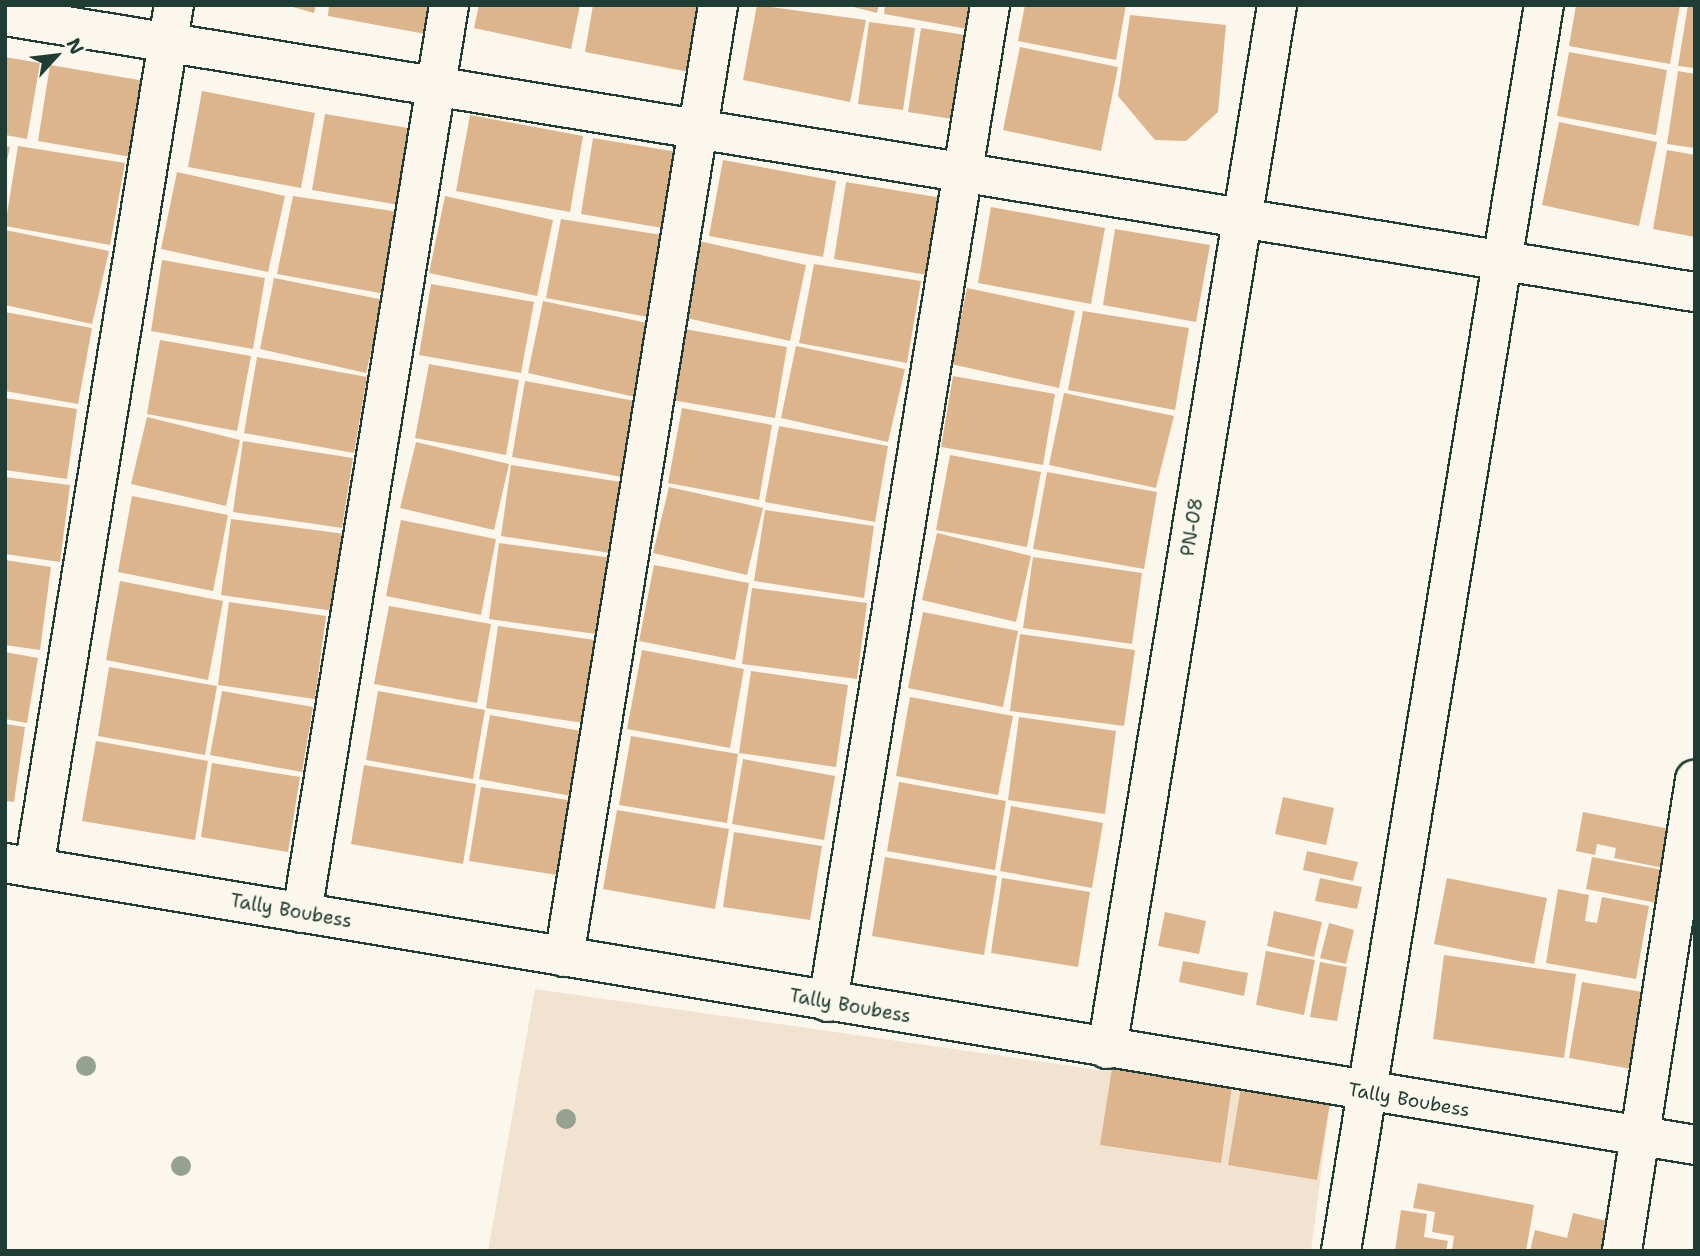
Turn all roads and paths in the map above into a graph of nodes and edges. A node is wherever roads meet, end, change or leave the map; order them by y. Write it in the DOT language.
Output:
graph roads {
  1 [pos="174,5"];
  2 [pos="449,5"];
  3 [pos="718,5"];
  4 [pos="990,5"];
  5 [pos="1277,5"];
  6 [pos="1544,5"];
  7 [pos="5,16"];
  8 [pos="168,42"];
  9 [pos="435,86"];
  10 [pos="698,129"];
  11 [pos="963,173"];
  12 [pos="1242,218"];
  13 [pos="1502,261"];
  14 [pos="1695,292"];
  15 [pos="1695,780"];
  16 [pos="20,866"];
  17 [pos="302,913"];
  18 [pos="564,957"];
  19 [pos="828,1002"];
  20 [pos="1107,1049"];
  21 [pos="1367,1093"];
  22 [pos="1640,1139"];
  23 [pos="1695,1145"];
  24 [pos="1341,1251"];
  25 [pos="1622,1251"];
  1 -- 8 [label="street"];
  2 -- 9 [label="street"];
  3 -- 10 [label="street"];
  4 -- 11 [label="street"];
  5 -- 12 [label="street, PN-08"];
  6 -- 13 [label="street"];
  7 -- 8 [label="street"];
  8 -- 9 [label="street"];
  8 -- 16 [label="street"];
  9 -- 10 [label="street"];
  9 -- 17 [label="street"];
  10 -- 11 [label="street"];
  10 -- 18 [label="street"];
  11 -- 12 [label="street"];
  11 -- 19 [label="street"];
  12 -- 13 [label="street"];
  12 -- 20 [label="street, PN-08"];
  13 -- 14 [label="street"];
  13 -- 21 [label="street"];
  15 -- 22 [label="street"];
  16 -- 17 [label="street, Tally Boubess"];
  17 -- 18 [label="street, Tally Boubess"];
  18 -- 19 [label="street, Tally Boubess"];
  19 -- 20 [label="street, Tally Boubess"];
  20 -- 21 [label="street, Tally Boubess"];
  21 -- 22 [label="street, Tally Boubess"];
  21 -- 24 [label="street"];
  22 -- 23 [label="street, Tally Boubess"];
  22 -- 25 [label="street"];
}
